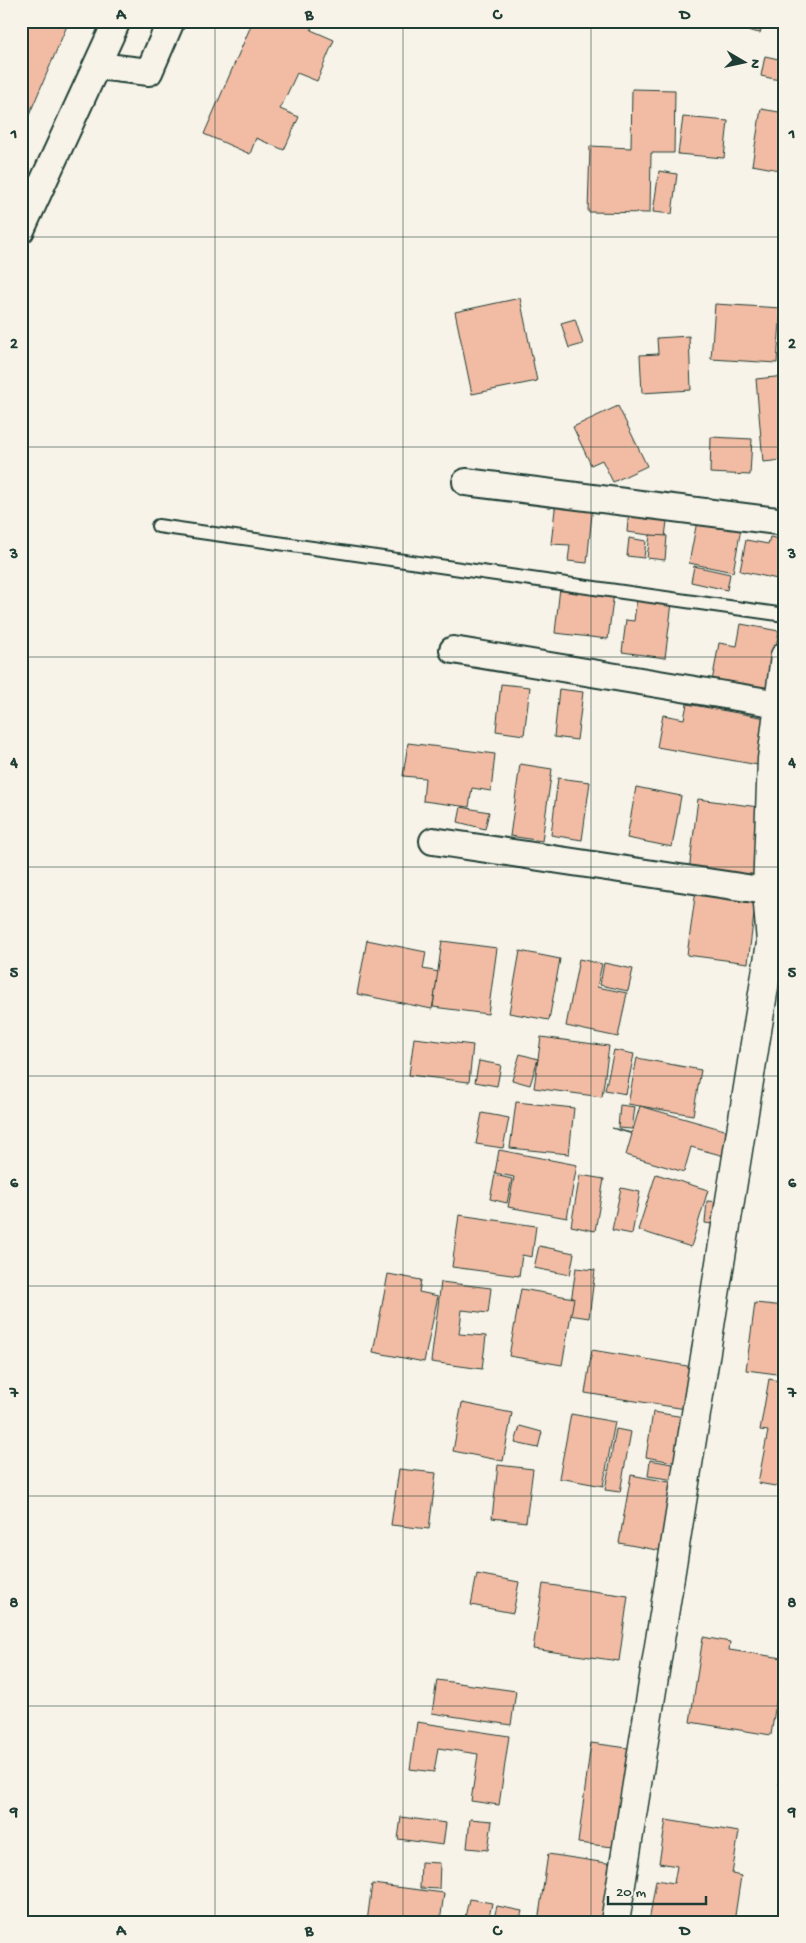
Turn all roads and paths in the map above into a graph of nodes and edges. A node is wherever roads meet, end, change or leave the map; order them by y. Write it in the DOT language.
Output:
graph roads {
  1 [pos="117,21"];
  2 [pos="171,21"];
  3 [pos="98,66"];
  4 [pos="21,230"];
  5 [pos="466,482"];
  6 [pos="785,522"];
  7 [pos="158,526"];
  8 [pos="785,615"];
  9 [pos="454,650"];
  10 [pos="785,656"];
  11 [pos="779,704"];
  12 [pos="433,841"];
  13 [pos="767,891"];
  14 [pos="778,944"];
  15 [pos="615,1922"];
  1 -- 3 [label="street"];
  2 -- 3 [label="street"];
  3 -- 4 [label="street"];
  5 -- 6 [label="street"];
  7 -- 8 [label="lane"];
  9 -- 11 [label="street"];
  10 -- 11 [label="street"];
  11 -- 13 [label="street"];
  12 -- 13 [label="street"];
  13 -- 14 [label="street"];
  14 -- 15 [label="street"];
}
